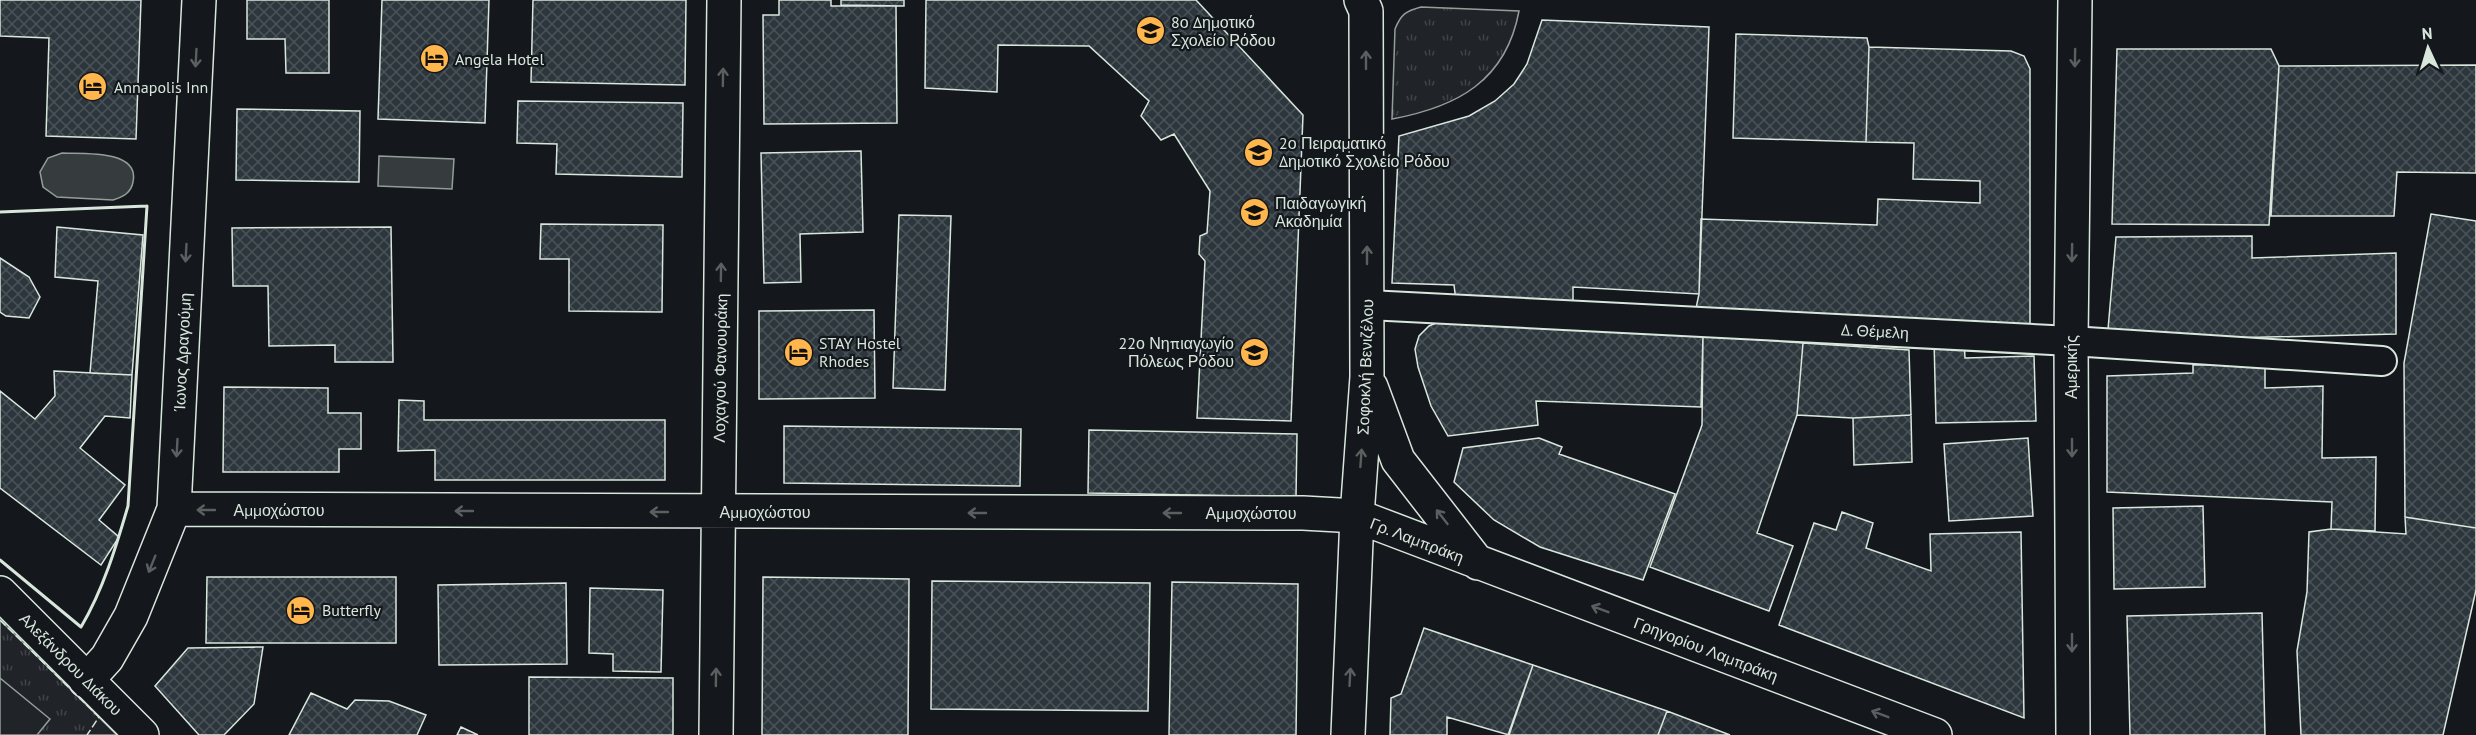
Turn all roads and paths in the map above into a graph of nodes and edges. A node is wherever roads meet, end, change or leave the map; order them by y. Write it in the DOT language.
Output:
graph roads {
  1 [pos="199,0"];
  2 [pos="724,0"];
  3 [pos="1361,0"];
  4 [pos="2075,0"];
  5 [pos="1368,305"];
  6 [pos="2071,341"];
  7 [pos="2382,361"];
  8 [pos="1367,377"];
  9 [pos="174,509"];
  10 [pos="718,512"];
  11 [pos="1357,516"];
  12 [pos="1478,563"];
  13 [pos="0,593"];
  14 [pos="86,681"];
  15 [pos="142,735"];
  16 [pos="716,735"];
  17 [pos="1347,735"];
  18 [pos="1935,735"];
  19 [pos="2073,735"];
  1 -- 9 [label="street, Ίωνος Δραγούμη, one-way"];
  10 -- 2 [label="street, Λοχαγού Φανουράκη, one-way"];
  5 -- 3 [label="street, Σοφοκλή Βενιζέλου, one-way"];
  4 -- 6 [label="street, Αμερικής, one-way"];
  5 -- 6 [label="street, Δ. Θέμελη"];
  5 -- 8 [label="street, Σοφοκλή Βενιζέλου"];
  6 -- 7 [label="street, Δ. Θέμελη"];
  6 -- 19 [label="street, Αμερικής, one-way"];
  11 -- 8 [label="street, Σοφοκλή Βενιζέλου, one-way"];
  12 -- 8 [label="street, one-way"];
  10 -- 9 [label="street, Αμμοχώστου, one-way"];
  9 -- 14 [label="street, Ίωνος Δραγούμη, one-way"];
  11 -- 10 [label="street, Αμμοχώστου, one-way"];
  16 -- 10 [label="street, Λοχαγού Φανουράκη, one-way"];
  11 -- 12 [label="street, Γρ. Λαμπράκη"];
  17 -- 11 [label="street, Σοφοκλή Βενιζέλου, one-way"];
  18 -- 12 [label="street, Γρηγορίου Λαμπράκη, one-way"];
  13 -- 14 [label="street, Αλεξάνδρου Διάκου"];
  14 -- 15 [label="street, Αλεξάνδρου Διάκου"];
}
